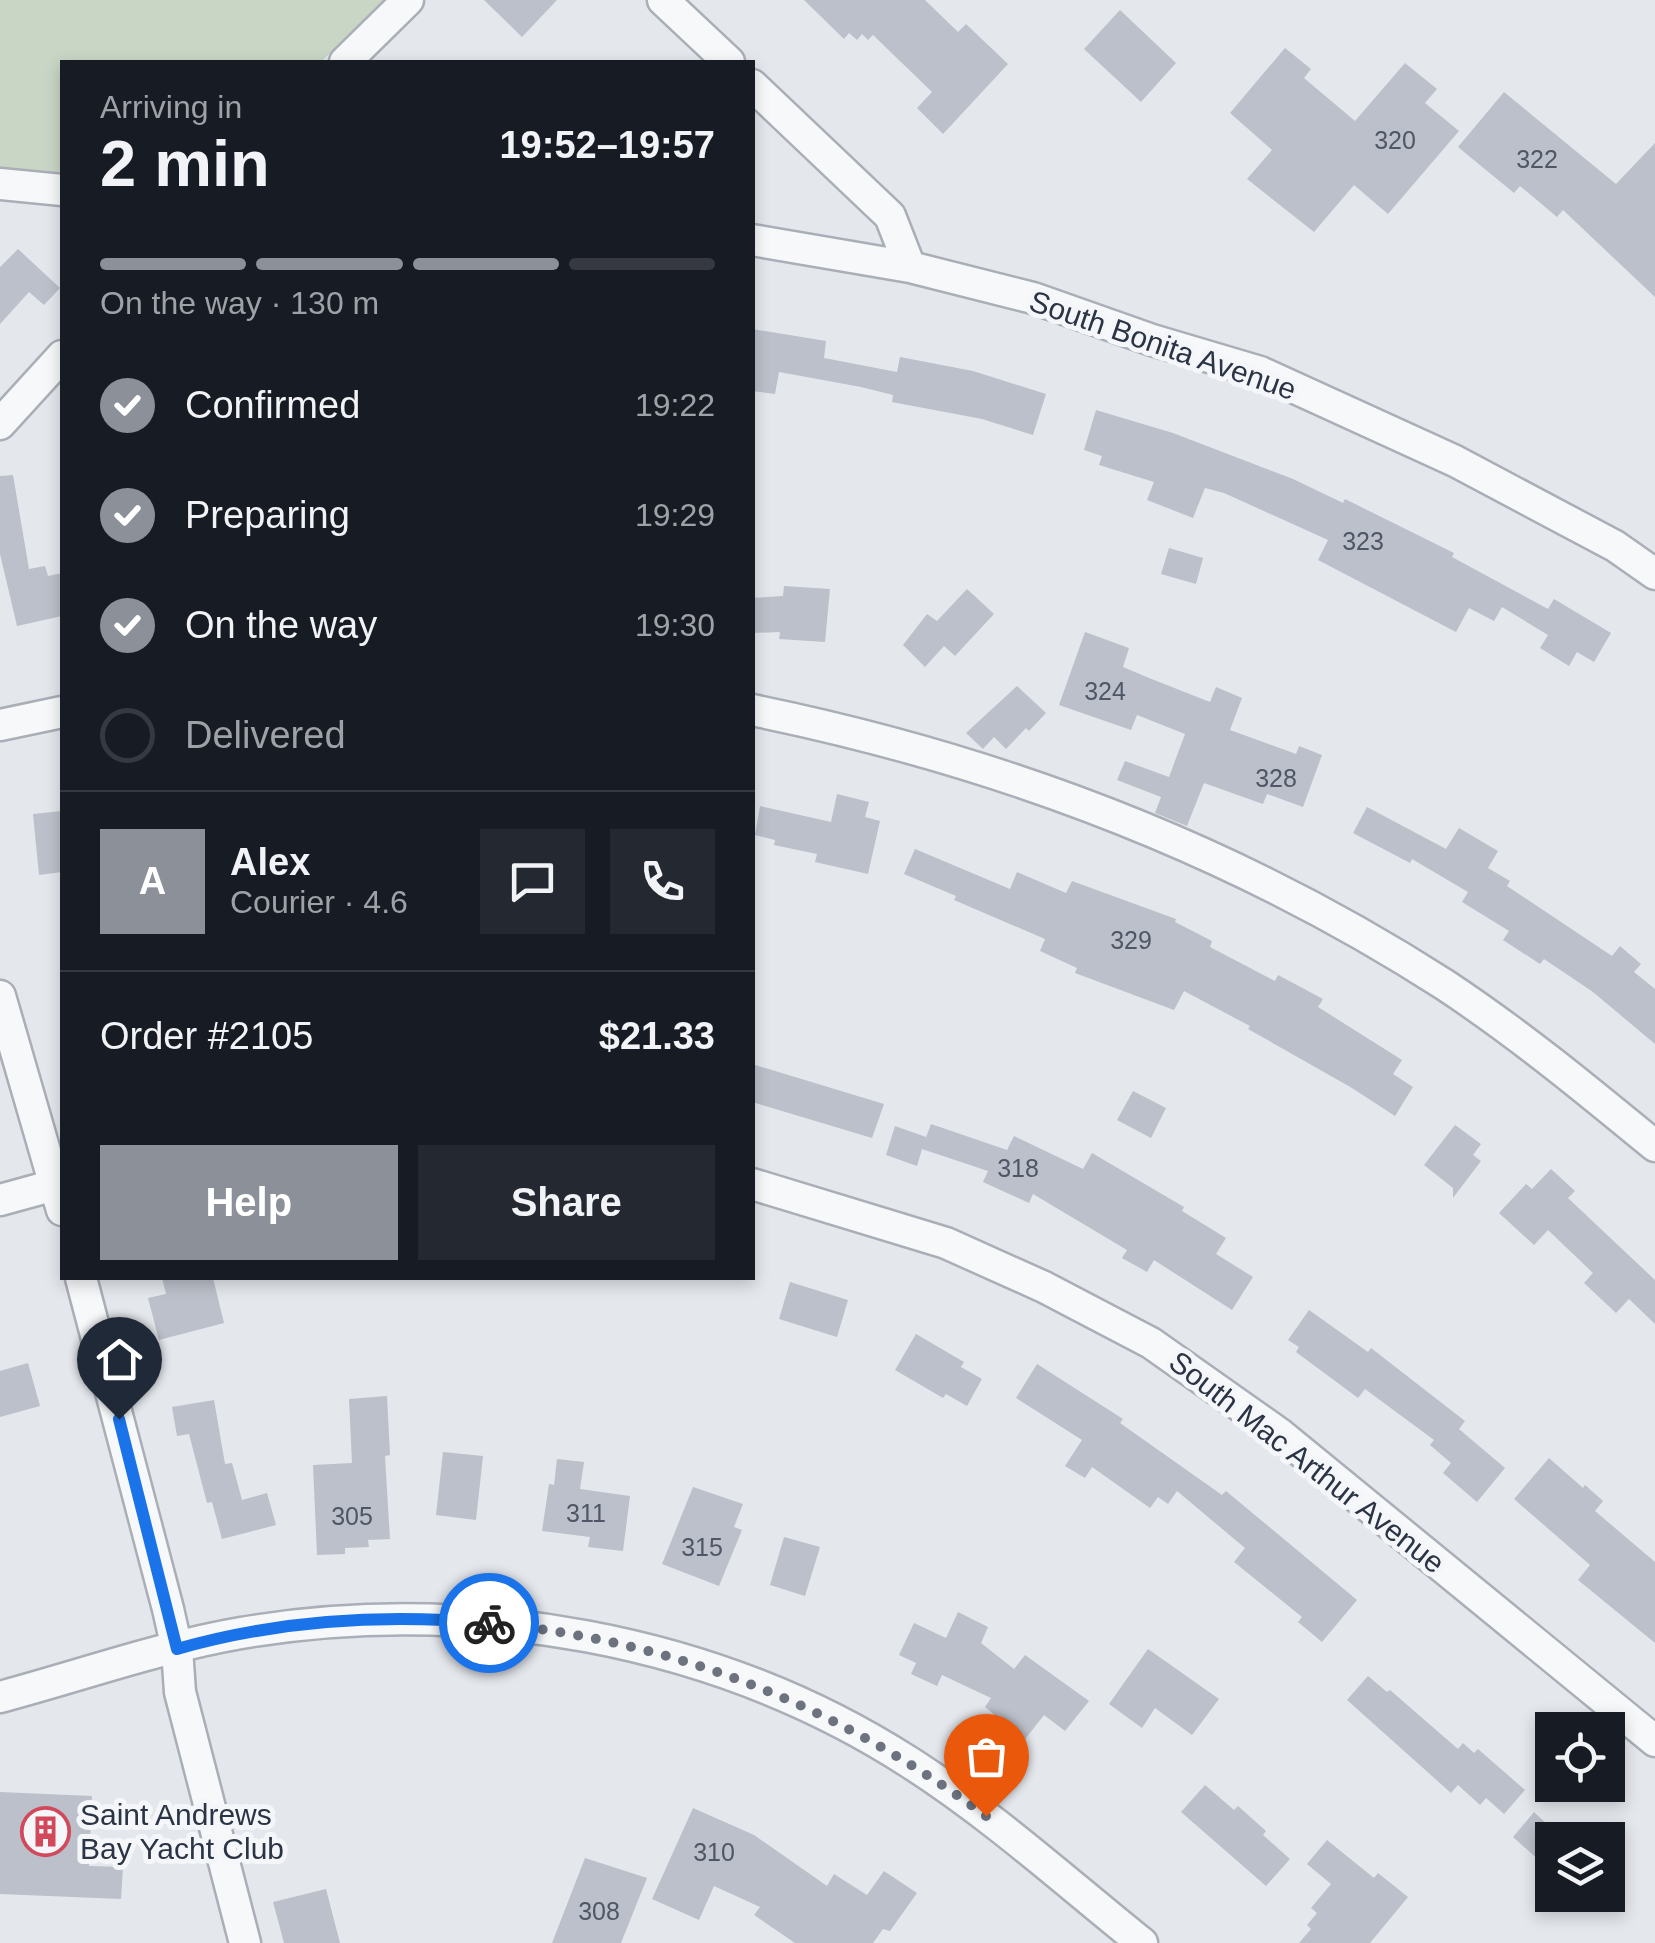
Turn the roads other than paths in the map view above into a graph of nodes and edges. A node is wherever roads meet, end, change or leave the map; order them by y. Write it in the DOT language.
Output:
graph roads {
  1 [pos="408,0"];
  2 [pos="664,0"];
  3 [pos="347,60"];
  4 [pos="727,60"];
  5 [pos="755,88"];
  6 [pos="0,184"];
  7 [pos="60,190"];
  8 [pos="755,241"];
  9 [pos="910,267"];
  10 [pos="60,358"];
  11 [pos="0,424"];
  12 [pos="1655,574"];
  13 [pos="755,711"];
  14 [pos="60,712"];
  15 [pos="0,725"];
  16 [pos="0,996"];
  17 [pos="1655,1146"];
  18 [pos="755,1185"];
  19 [pos="60,1192"];
  20 [pos="0,1200"];
  21 [pos="82,1280"];
  22 [pos="177,1649"];
  23 [pos="0,1697"];
  24 [pos="1655,1740"];
  25 [pos="245,1943"];
  26 [pos="1142,1943"];
  1 -- 3 [label="street"];
  2 -- 4 [label="street"];
  5 -- 9 [label="street"];
  6 -- 7 [label="street"];
  8 -- 9 [label="street, South Bonita Avenue"];
  9 -- 12 [label="street, South Bonita Avenue"];
  10 -- 11 [label="street"];
  13 -- 17 [label="street"];
  14 -- 15 [label="street"];
  16 -- 19 [label="street"];
  18 -- 24 [label="street, South Mac Arthur Avenue"];
  19 -- 20 [label="street"];
  21 -- 22 [label="street"];
  22 -- 23 [label="street"];
  22 -- 25 [label="street"];
  22 -- 26 [label="street"];
}
